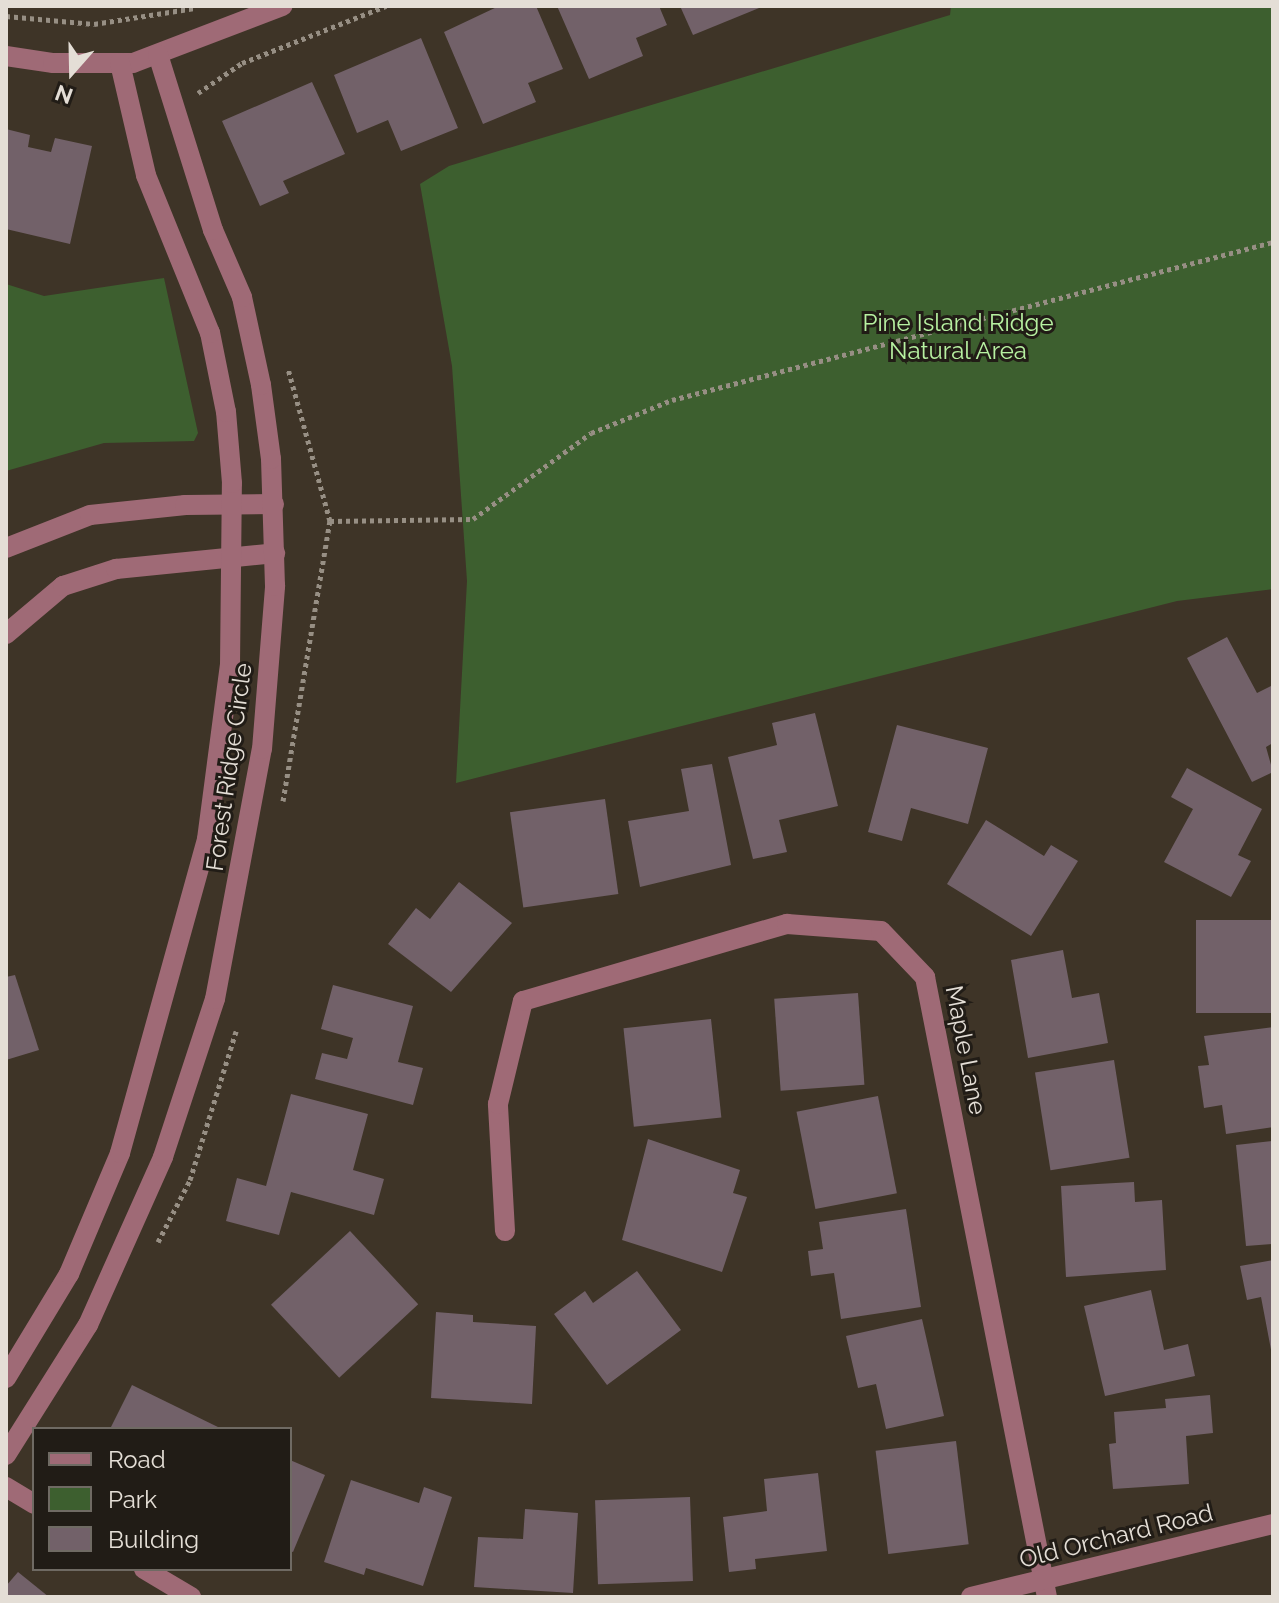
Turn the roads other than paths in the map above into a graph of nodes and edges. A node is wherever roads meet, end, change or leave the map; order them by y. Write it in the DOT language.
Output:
graph roads {
  1 [pos="282,6"];
  2 [pos="158,54"];
  3 [pos="6,56"];
  4 [pos="120,63"];
  5 [pos="232,504"];
  6 [pos="274,504"];
  7 [pos="6,548"];
  8 [pos="275,553"];
  9 [pos="233,557"];
  10 [pos="6,634"];
  11 [pos="505,1231"];
  12 [pos="6,1378"];
  13 [pos="6,1455"];
  14 [pos="6,1487"];
  15 [pos="32,1503"];
  16 [pos="1273,1524"];
  17 [pos="147,1571"];
  18 [pos="1046,1590"];
  19 [pos="191,1597"];
  20 [pos="971,1597"];
  1 -- 2 [label="street"];
  2 -- 4 [label="street"];
  2 -- 6 [label="street, Forest Ridge Circle"];
  3 -- 4 [label="street"];
  4 -- 5 [label="street, Forest Ridge Circle"];
  5 -- 6 [label="street"];
  5 -- 7 [label="street"];
  5 -- 9 [label="street, Forest Ridge Circle"];
  6 -- 8 [label="street, Forest Ridge Circle"];
  8 -- 9 [label="street"];
  8 -- 13 [label="street, Forest Ridge Circle"];
  9 -- 10 [label="street"];
  9 -- 12 [label="street, Forest Ridge Circle"];
  11 -- 18 [label="street, Maple Lane"];
  14 -- 15 [label="street"];
  16 -- 18 [label="street, Old Orchard Road"];
  17 -- 19 [label="street"];
  18 -- 20 [label="street, Old Orchard Road"];
}
